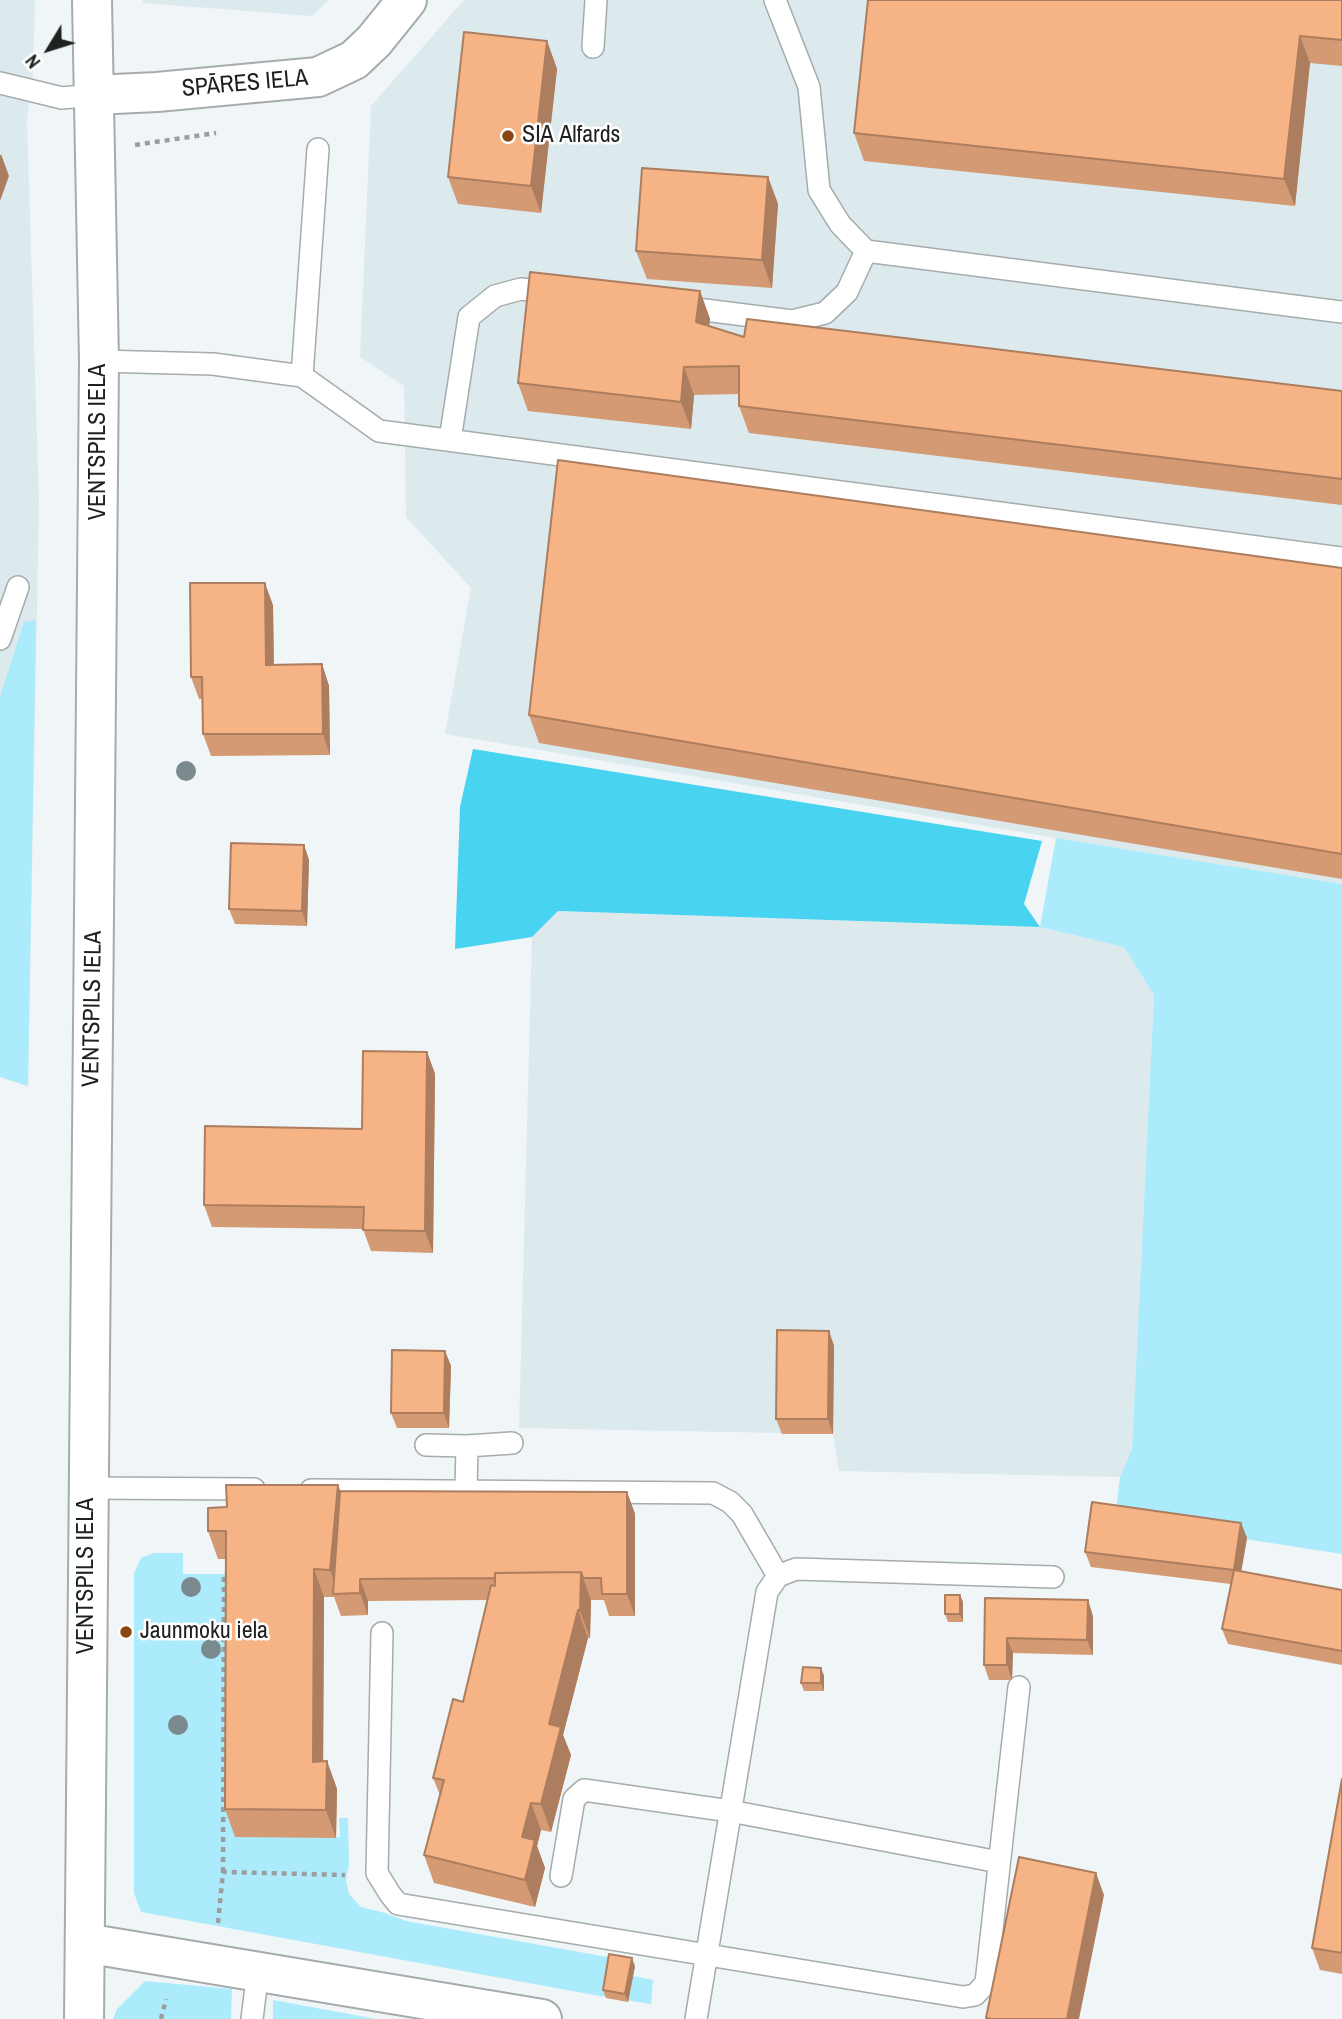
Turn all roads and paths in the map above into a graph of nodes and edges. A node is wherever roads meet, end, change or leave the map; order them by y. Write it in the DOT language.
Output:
graph roads {
  1 [pos="92,0"];
  2 [pos="407,0"];
  3 [pos="596,0"];
  4 [pos="772,1"];
  5 [pos="593,47"];
  6 [pos="0,83"];
  7 [pos="93,95"];
  8 [pos="318,149"];
  9 [pos="866,251"];
  10 [pos="575,295"];
  11 [pos="657,305"];
  12 [pos="1342,312"];
  13 [pos="100,362"];
  14 [pos="302,376"];
  15 [pos="450,440"];
  16 [pos="1342,558"];
  17 [pos="18,587"];
  18 [pos="0,639"];
  19 [pos="512,1443"];
  20 [pos="426,1445"];
  21 [pos="467,1446"];
  22 [pos="88,1488"];
  23 [pos="466,1491"];
  24 [pos="224,1574"];
  25 [pos="778,1576"];
  26 [pos="1053,1577"];
  27 [pos="382,1633"];
  28 [pos="1018,1687"];
  29 [pos="730,1811"];
  30 [pos="999,1862"];
  31 [pos="223,1872"];
  32 [pos="350,1875"];
  33 [pos="561,1876"];
  34 [pos="216,1936"];
  35 [pos="85,1943"];
  36 [pos="706,1956"];
  37 [pos="258,1971"];
  38 [pos="84,2019"];
  39 [pos="252,2019"];
  40 [pos="542,2019"];
  41 [pos="696,2019"];
  1 -- 7 [label="street, VENTSPILS IELA"];
  2 -- 7 [label="street, SPĀRES IELA"];
  3 -- 5 [label="lane"];
  4 -- 9 [label="lane"];
  6 -- 7 [label="lane"];
  7 -- 13 [label="street, VENTSPILS IELA"];
  8 -- 14 [label="lane"];
  9 -- 11 [label="lane"];
  9 -- 12 [label="lane"];
  10 -- 15 [label="lane"];
  13 -- 14 [label="lane"];
  13 -- 22 [label="street, VENTSPILS IELA"];
  14 -- 15 [label="lane"];
  15 -- 16 [label="lane"];
  17 -- 18 [label="lane"];
  19 -- 21 [label="lane"];
  20 -- 21 [label="lane"];
  21 -- 23 [label="lane"];
  22 -- 23 [label="lane"];
  22 -- 35 [label="street, VENTSPILS IELA"];
  23 -- 25 [label="lane"];
  24 -- 31 [label="path"];
  25 -- 26 [label="lane"];
  25 -- 29 [label="lane"];
  27 -- 36 [label="lane"];
  28 -- 30 [label="lane"];
  29 -- 30 [label="lane"];
  29 -- 33 [label="lane"];
  29 -- 36 [label="lane"];
  30 -- 36 [label="lane"];
  31 -- 32 [label="path"];
  31 -- 34 [label="path"];
  35 -- 37 [label="street"];
  35 -- 38 [label="street, VENTSPILS IELA"];
  36 -- 41 [label="lane"];
  37 -- 39 [label="lane"];
  37 -- 40 [label="street"];
}
